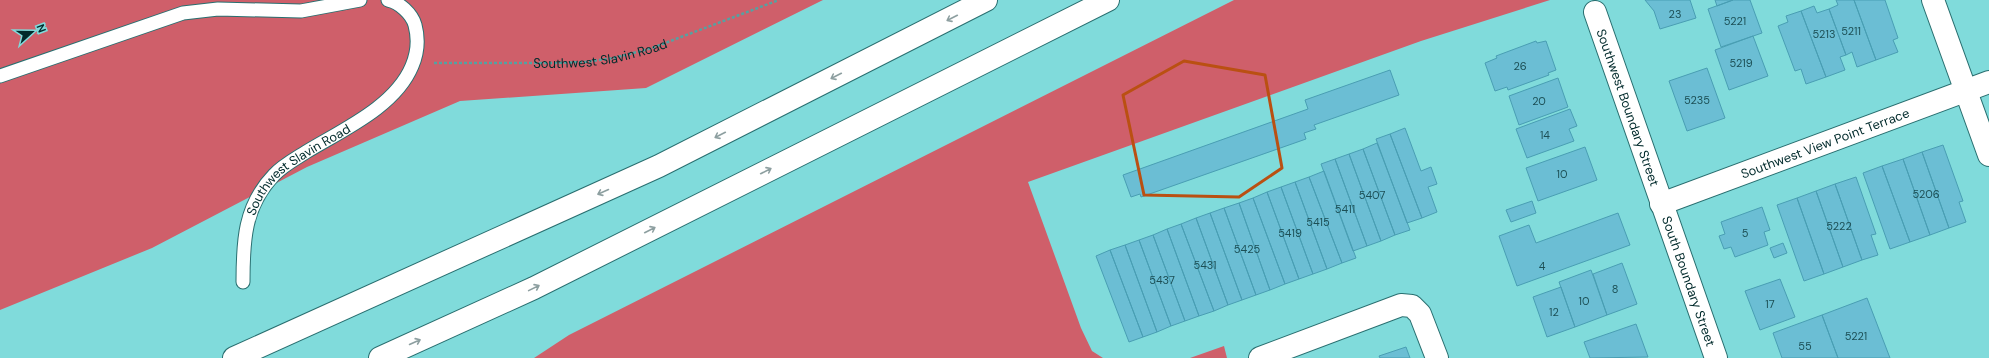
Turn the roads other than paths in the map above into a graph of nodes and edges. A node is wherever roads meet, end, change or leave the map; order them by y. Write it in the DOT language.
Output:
graph roads {
  1 [pos="360,0"];
  2 [pos="388,0"];
  3 [pos="986,0"];
  4 [pos="1108,0"];
  5 [pos="1933,0"];
  6 [pos="1595,12"];
  7 [pos="0,76"];
  8 [pos="1989,82"];
  9 [pos="1966,91"];
  10 [pos="1989,155"];
  11 [pos="1661,204"];
  12 [pos="243,282"];
  13 [pos="234,358"];
  14 [pos="380,358"];
  15 [pos="1260,358"];
  16 [pos="1437,358"];
  17 [pos="1716,358"];
  1 -- 7 [label="lane"];
  2 -- 12 [label="lane, Southwest Slavin Road"];
  3 -- 13 [label="main road, one-way"];
  14 -- 4 [label="main road, one-way"];
  5 -- 9 [label="main road"];
  6 -- 11 [label="main road, Southwest Boundary Street"];
  8 -- 9 [label="main road, Southwest View Point Terrace"];
  9 -- 10 [label="main road"];
  9 -- 11 [label="main road, Southwest View Point Terrace"];
  11 -- 17 [label="main road, South Boundary Street"];
  15 -- 16 [label="main road"];
}
